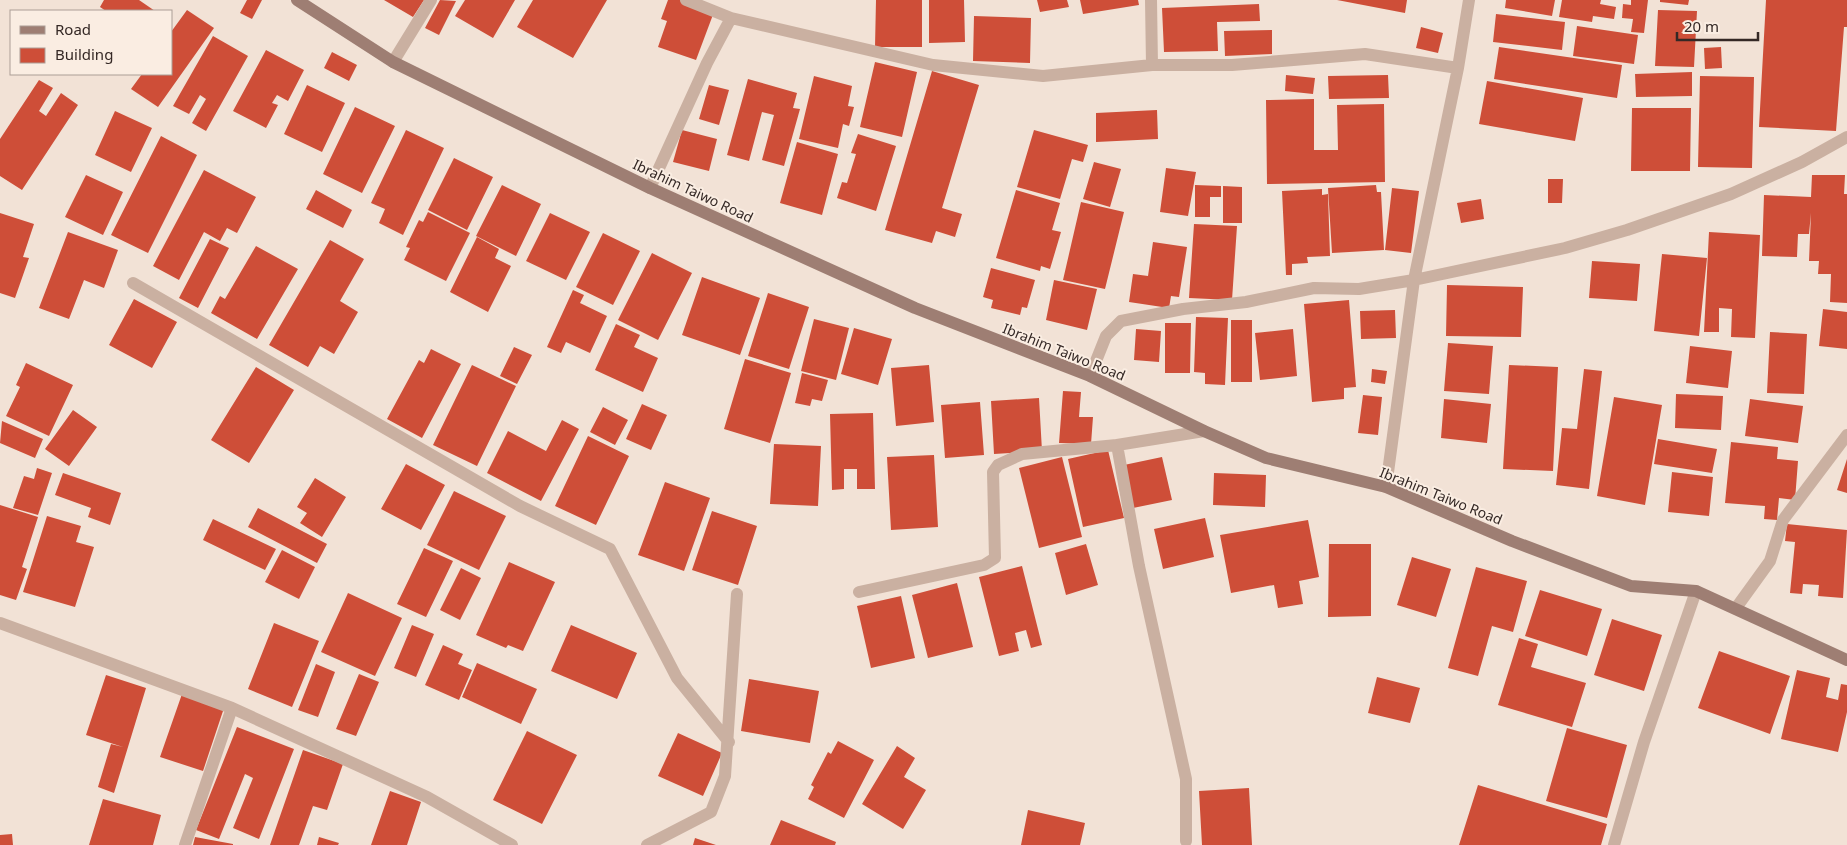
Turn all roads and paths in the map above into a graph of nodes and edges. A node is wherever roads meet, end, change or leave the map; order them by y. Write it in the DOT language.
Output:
graph roads {
  1 [pos="297,0"];
  2 [pos="432,0"];
  3 [pos="686,0"];
  4 [pos="1151,0"];
  5 [pos="1469,0"];
  6 [pos="731,18"];
  7 [pos="393,62"];
  8 [pos="1152,65"];
  9 [pos="1458,68"];
  10 [pos="1847,137"];
  11 [pos="650,188"];
  12 [pos="1414,280"];
  13 [pos="133,282"];
  14 [pos="1090,376"];
  15 [pos="1204,431"];
  16 [pos="1847,435"];
  17 [pos="1117,445"];
  18 [pos="1386,487"];
  19 [pos="1696,591"];
  20 [pos="859,592"];
  21 [pos="738,594"];
  22 [pos="1736,608"];
  23 [pos="0,623"];
  24 [pos="1847,660"];
  25 [pos="232,708"];
  26 [pos="729,742"];
  27 [pos="1186,841"];
  28 [pos="185,845"];
  29 [pos="512,845"];
  30 [pos="647,845"];
  31 [pos="1614,845"];
  1 -- 7 [label="main road, Ibrahim Taiwo Road"];
  2 -- 7 [label="street"];
  3 -- 6 [label="street"];
  4 -- 8 [label="street"];
  5 -- 9 [label="street"];
  6 -- 8 [label="street"];
  6 -- 11 [label="street"];
  7 -- 11 [label="main road, Ibrahim Taiwo Road"];
  8 -- 9 [label="street"];
  9 -- 12 [label="street"];
  10 -- 12 [label="street"];
  11 -- 14 [label="main road, Ibrahim Taiwo Road"];
  12 -- 14 [label="street"];
  12 -- 18 [label="street"];
  13 -- 26 [label="street"];
  14 -- 15 [label="main road, Ibrahim Taiwo Road"];
  15 -- 17 [label="street"];
  15 -- 18 [label="main road, Ibrahim Taiwo Road"];
  16 -- 22 [label="street"];
  17 -- 20 [label="street"];
  17 -- 27 [label="street"];
  18 -- 19 [label="main road, Ibrahim Taiwo Road"];
  19 -- 22 [label="main road, Ibrahim Taiwo Road"];
  19 -- 31 [label="street"];
  21 -- 26 [label="street"];
  22 -- 24 [label="main road, Ibrahim Taiwo Road"];
  23 -- 25 [label="street"];
  25 -- 28 [label="street"];
  25 -- 29 [label="street"];
  26 -- 30 [label="street"];
}
